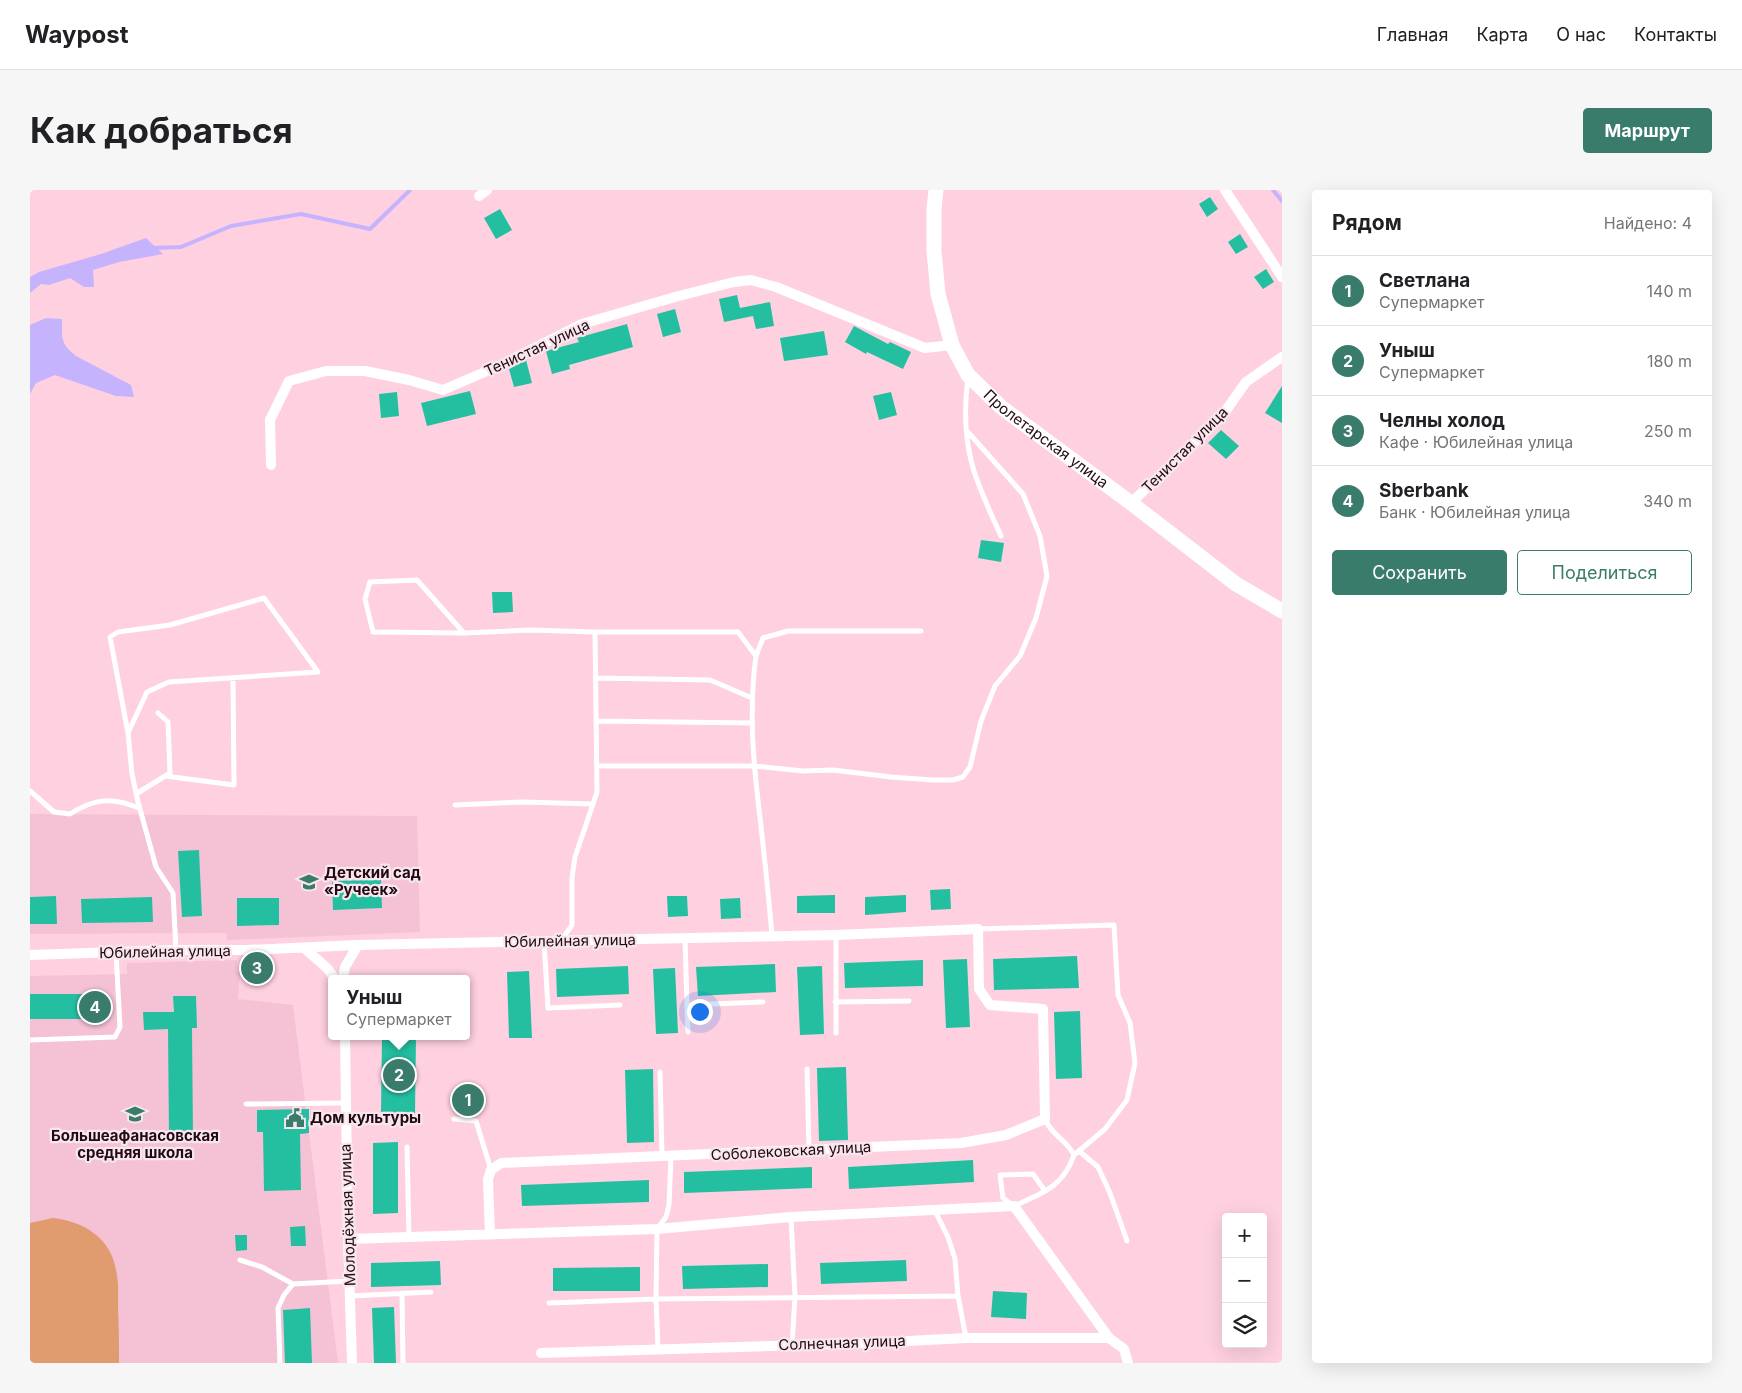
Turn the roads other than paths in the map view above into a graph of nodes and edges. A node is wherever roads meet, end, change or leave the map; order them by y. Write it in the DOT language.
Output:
graph roads {
  1 [pos="936,190"];
  2 [pos="1225,190"];
  3 [pos="1282,277"];
  4 [pos="952,345"];
  5 [pos="1282,357"];
  6 [pos="968,375"];
  7 [pos="967,431"];
  8 [pos="271,465"];
  9 [pos="1131,503"];
  10 [pos="1001,536"];
  11 [pos="1282,612"];
  12 [pos="921,631"];
  13 [pos="595,632"];
  14 [pos="464,633"];
  15 [pos="756,656"];
  16 [pos="233,678"];
  17 [pos="596,678"];
  18 [pos="752,698"];
  19 [pos="158,713"];
  20 [pos="597,721"];
  21 [pos="752,723"];
  22 [pos="128,733"];
  23 [pos="598,766"];
  24 [pos="754,766"];
  25 [pos="165,776"];
  26 [pos="30,791"];
  27 [pos="136,794"];
  28 [pos="593,804"];
  29 [pos="455,805"];
  30 [pos="139,808"];
  31 [pos="978,929"];
  32 [pos="836,935"];
  33 [pos="772,937"];
  34 [pos="685,938"];
  35 [pos="560,941"];
  36 [pos="544,942"];
  37 [pos="358,945"];
  38 [pos="304,948"];
  39 [pos="176,950"];
  40 [pos="116,953"];
  41 [pos="30,955"];
  42 [pos="332,975"];
  43 [pos="344,975"];
  44 [pos="909,1001"];
  45 [pos="763,1002"];
  46 [pos="835,1002"];
  47 [pos="620,1005"];
  48 [pos="687,1005"];
  49 [pos="688,1032"];
  50 [pos="836,1033"];
  51 [pos="30,1040"];
  52 [pos="344,1040"];
  53 [pos="807,1069"];
  54 [pos="660,1072"];
  55 [pos="345,1103"];
  56 [pos="246,1104"];
  57 [pos="454,1119"];
  58 [pos="1045,1119"];
  59 [pos="407,1147"];
  60 [pos="810,1150"];
  61 [pos="1076,1153"];
  62 [pos="666,1156"];
  63 [pos="490,1170"];
  64 [pos="1045,1191"];
  65 [pos="1014,1206"];
  66 [pos="935,1211"];
  67 [pos="791,1217"];
  68 [pos="657,1229"];
  69 [pos="490,1234"];
  70 [pos="408,1237"];
  71 [pos="348,1239"];
  72 [pos="1127,1241"];
  73 [pos="240,1260"];
  74 [pos="350,1281"];
  75 [pos="293,1284"];
  76 [pos="431,1292"];
  77 [pos="402,1293"];
  78 [pos="350,1296"];
  79 [pos="958,1296"];
  80 [pos="795,1297"];
  81 [pos="656,1299"];
  82 [pos="549,1303"];
  83 [pos="966,1338"];
  84 [pos="1109,1338"];
  85 [pos="792,1346"];
  86 [pos="658,1350"];
  87 [pos="541,1353"];
  88 [pos="280,1363"];
  89 [pos="352,1363"];
  90 [pos="403,1363"];
  91 [pos="1128,1363"];
  1 -- 4 [label="main road, Пролетарская улица"];
  2 -- 3 [label="street"];
  4 -- 6 [label="main road, Пролетарская улица"];
  4 -- 8 [label="street, Тенистая улица"];
  5 -- 9 [label="street, Тенистая улица"];
  6 -- 7 [label="lane"];
  6 -- 9 [label="main road, Пролетарская улица"];
  7 -- 10 [label="lane"];
  7 -- 24 [label="lane"];
  9 -- 11 [label="main road, Пролетарская улица"];
  12 -- 15 [label="lane"];
  13 -- 14 [label="lane"];
  13 -- 15 [label="lane"];
  13 -- 17 [label="lane"];
  14 -- 14 [label="lane"];
  15 -- 18 [label="lane"];
  16 -- 22 [label="lane"];
  16 -- 22 [label="lane"];
  16 -- 25 [label="lane"];
  17 -- 18 [label="lane"];
  17 -- 20 [label="lane"];
  18 -- 21 [label="lane"];
  19 -- 25 [label="lane"];
  20 -- 21 [label="lane"];
  20 -- 23 [label="lane"];
  21 -- 24 [label="lane"];
  22 -- 27 [label="lane"];
  23 -- 24 [label="lane"];
  23 -- 28 [label="lane"];
  24 -- 33 [label="lane"];
  25 -- 27 [label="lane"];
  26 -- 30 [label="lane"];
  27 -- 30 [label="lane"];
  28 -- 29 [label="lane"];
  28 -- 35 [label="lane"];
  30 -- 39 [label="lane"];
  31 -- 32 [label="street, Юбилейная улица"];
  31 -- 58 [label="street"];
  31 -- 61 [label="lane"];
  32 -- 33 [label="street, Юбилейная улица"];
  32 -- 46 [label="lane"];
  33 -- 34 [label="street, Юбилейная улица"];
  34 -- 35 [label="street, Юбилейная улица"];
  34 -- 48 [label="lane"];
  35 -- 36 [label="street, Юбилейная улица"];
  36 -- 37 [label="street, Юбилейная улица"];
  36 -- 47 [label="lane"];
  37 -- 38 [label="street, Юбилейная улица"];
  37 -- 43 [label="street"];
  38 -- 39 [label="street, Юбилейная улица"];
  38 -- 42 [label="street"];
  39 -- 40 [label="street, Юбилейная улица"];
  40 -- 41 [label="street, Юбилейная улица"];
  40 -- 51 [label="lane"];
  44 -- 46 [label="lane"];
  45 -- 48 [label="lane"];
  46 -- 50 [label="lane"];
  48 -- 49 [label="lane"];
  52 -- 55 [label="street, Молодёжная улица"];
  53 -- 60 [label="lane"];
  54 -- 62 [label="lane"];
  55 -- 56 [label="lane"];
  55 -- 71 [label="street, Молодёжная улица"];
  57 -- 63 [label="lane"];
  58 -- 60 [label="street, Соболековская улица"];
  58 -- 61 [label="lane"];
  59 -- 70 [label="lane"];
  60 -- 62 [label="street, Соболековская улица"];
  61 -- 64 [label="lane"];
  61 -- 72 [label="lane"];
  62 -- 63 [label="street, Соболековская улица"];
  62 -- 68 [label="lane"];
  63 -- 69 [label="street"];
  64 -- 65 [label="lane"];
  64 -- 65 [label="lane"];
  65 -- 66 [label="street"];
  65 -- 84 [label="street"];
  66 -- 67 [label="street"];
  66 -- 79 [label="lane"];
  67 -- 68 [label="street"];
  67 -- 80 [label="lane"];
  68 -- 69 [label="street"];
  68 -- 81 [label="lane"];
  69 -- 70 [label="street"];
  70 -- 71 [label="street"];
  71 -- 74 [label="street, Молодёжная улица"];
  73 -- 75 [label="lane"];
  74 -- 75 [label="lane"];
  74 -- 78 [label="street, Молодёжная улица"];
  75 -- 88 [label="lane"];
  76 -- 77 [label="lane"];
  77 -- 78 [label="lane"];
  77 -- 90 [label="lane"];
  78 -- 89 [label="street, Молодёжная улица"];
  79 -- 80 [label="lane"];
  79 -- 83 [label="lane"];
  80 -- 81 [label="lane"];
  80 -- 85 [label="lane"];
  81 -- 82 [label="lane"];
  81 -- 86 [label="lane"];
  83 -- 84 [label="street, Солнечная улица"];
  83 -- 85 [label="street, Солнечная улица"];
  84 -- 91 [label="street"];
  85 -- 86 [label="street, Солнечная улица"];
  86 -- 87 [label="street, Солнечная улица"];
}
